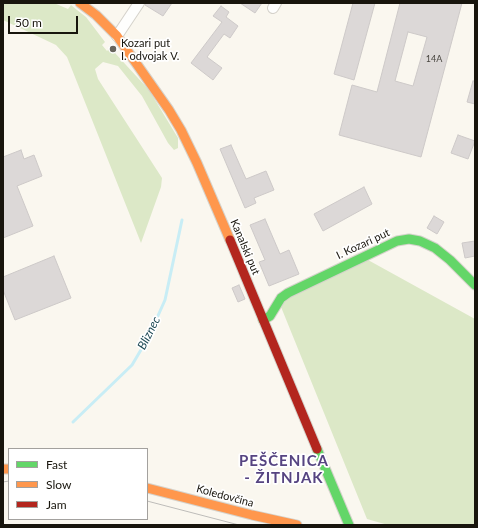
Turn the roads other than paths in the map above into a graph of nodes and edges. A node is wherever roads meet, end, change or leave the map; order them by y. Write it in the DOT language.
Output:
graph roads {
  1 [pos="80,3"];
  2 [pos="139,3"];
  3 [pos="117,36"];
  4 [pos="475,285"];
  5 [pos="263,320"];
  6 [pos="148,488"];
  7 [pos="296,525"];
  8 [pos="349,525"];
  1 -- 3 [label="street, Kanalski put"];
  2 -- 3 [label="street"];
  3 -- 5 [label="street, Kanalski put"];
  4 -- 5 [label="street, I. Kozari put"];
  5 -- 8 [label="street, Kanalski put"];
  6 -- 7 [label="street, Koledovčina"];
}
